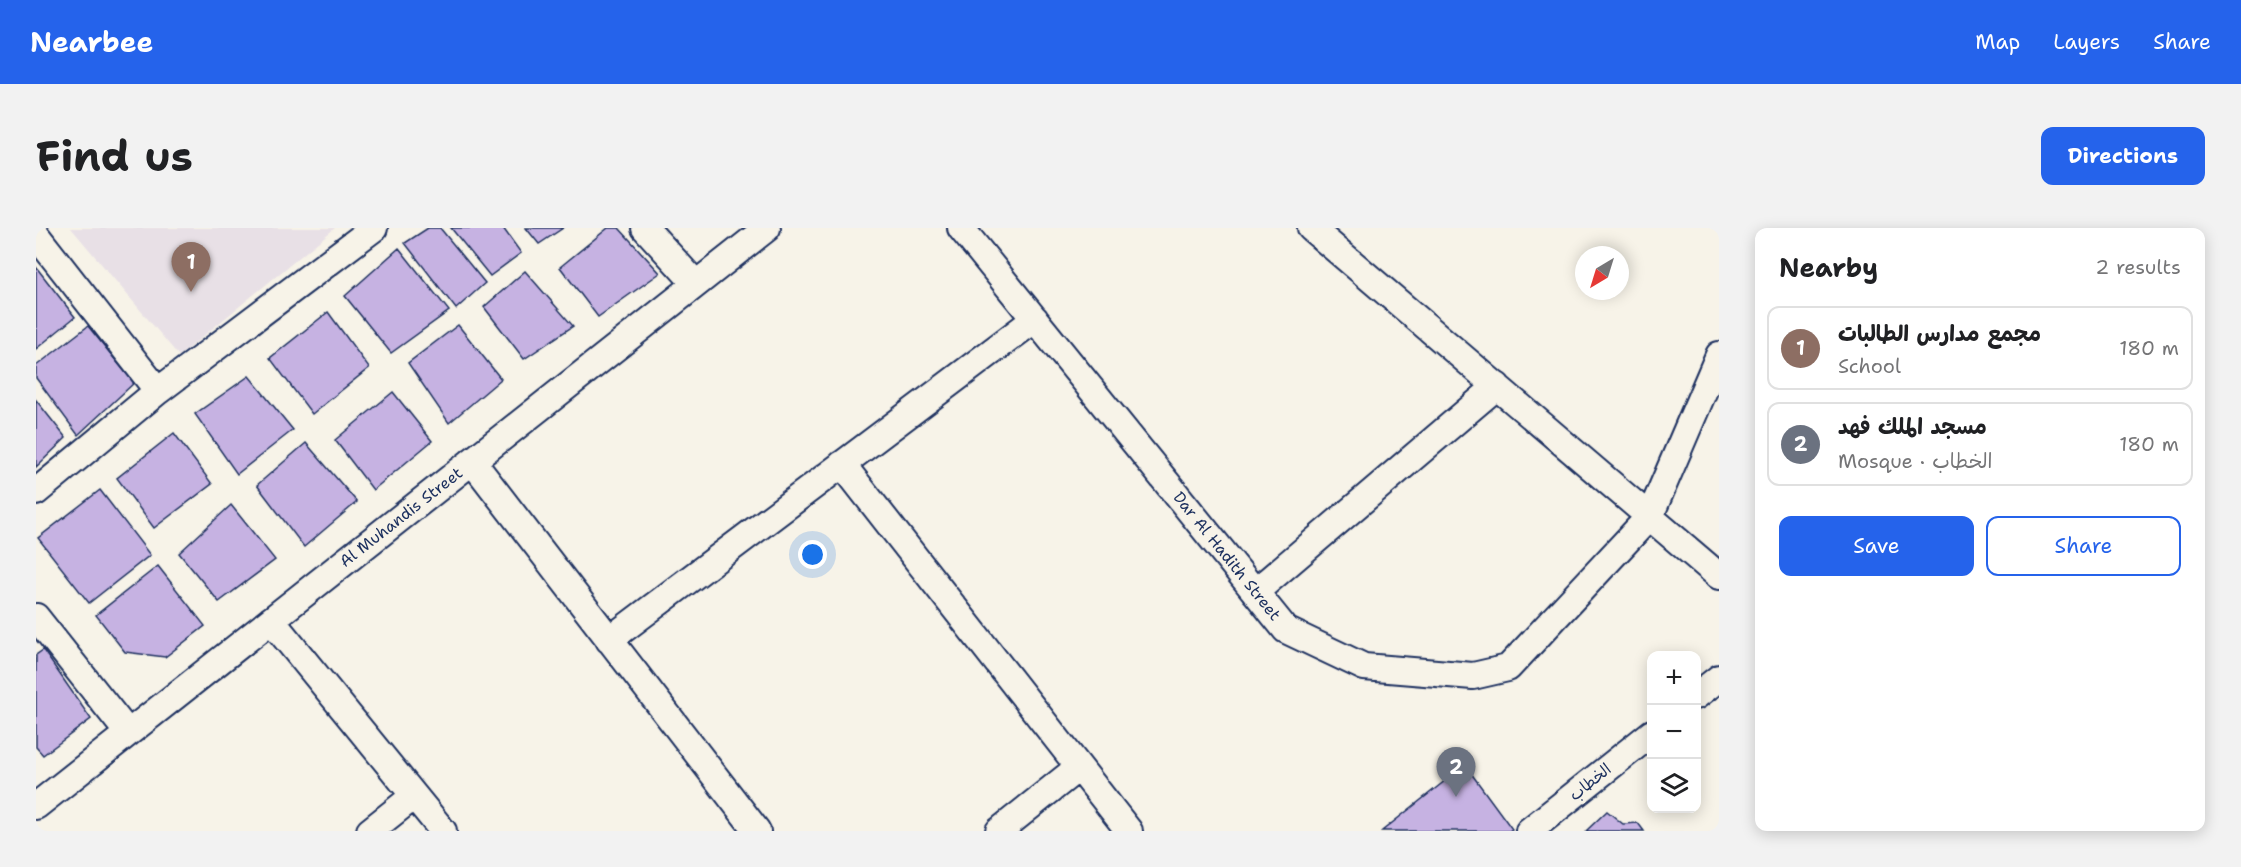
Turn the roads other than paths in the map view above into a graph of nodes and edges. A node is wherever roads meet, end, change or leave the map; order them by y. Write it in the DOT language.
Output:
graph roads {
  1 [pos="374,228"];
  2 [pos="645,228"];
  3 [pos="767,228"];
  4 [pos="961,228"];
  5 [pos="1311,228"];
  6 [pos="36,235"];
  7 [pos="696,284"];
  8 [pos="1035,319"];
  9 [pos="1719,355"];
  10 [pos="1497,386"];
  11 [pos="158,391"];
  12 [pos="472,461"];
  13 [pos="842,464"];
  14 [pos="36,492"];
  15 [pos="1650,516"];
  16 [pos="1719,576"];
  17 [pos="1256,592"];
  18 [pos="36,617"];
  19 [pos="271,620"];
  20 [pos="609,640"];
  21 [pos="1719,678"];
  22 [pos="1701,692"];
  23 [pos="128,733"];
  24 [pos="1647,736"];
  25 [pos="1079,767"];
  26 [pos="414,796"];
  27 [pos="36,806"];
  28 [pos="370,831"];
  29 [pos="443,831"];
  30 [pos="757,831"];
  31 [pos="999,831"];
  32 [pos="1129,831"];
  33 [pos="1529,831"];
  1 -- 11 [label="street"];
  2 -- 7 [label="street"];
  3 -- 7 [label="street, Al Muhandis Street"];
  4 -- 8 [label="street, Dar Al Hadith Street"];
  5 -- 10 [label="street"];
  6 -- 11 [label="street"];
  7 -- 12 [label="street, Al Muhandis Street"];
  8 -- 13 [label="street"];
  8 -- 17 [label="street, Dar Al Hadith Street"];
  9 -- 15 [label="street, Dar Al Hadith Street"];
  10 -- 15 [label="street"];
  10 -- 17 [label="street"];
  11 -- 14 [label="street"];
  12 -- 19 [label="street, Al Muhandis Street"];
  12 -- 20 [label="street"];
  13 -- 20 [label="street"];
  13 -- 25 [label="street"];
  15 -- 16 [label="street"];
  15 -- 17 [label="street, Dar Al Hadith Street"];
  18 -- 23 [label="street"];
  19 -- 23 [label="street, Al Muhandis Street"];
  19 -- 26 [label="street"];
  20 -- 30 [label="street"];
  21 -- 22 [label="street"];
  23 -- 27 [label="street, Al Muhandis Street"];
  24 -- 33 [label="street, الخطاب"];
  25 -- 31 [label="street"];
  25 -- 32 [label="street"];
  26 -- 28 [label="street"];
  26 -- 29 [label="street"];
}
